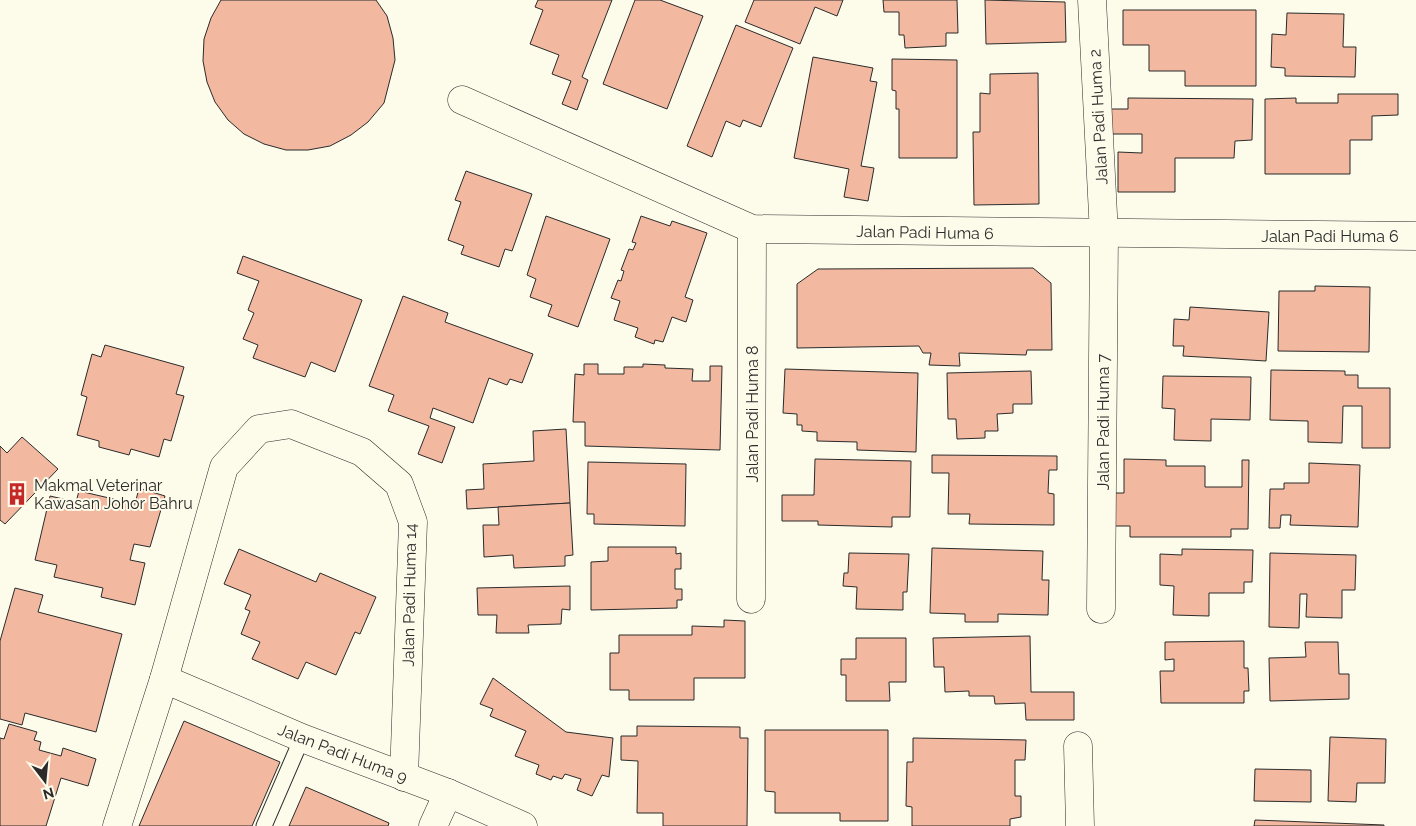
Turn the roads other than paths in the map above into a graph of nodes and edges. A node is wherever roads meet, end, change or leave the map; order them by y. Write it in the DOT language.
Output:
graph roads {
  1 [pos="1092,0"];
  2 [pos="462,100"];
  3 [pos="752,229"];
  4 [pos="1104,234"];
  5 [pos="1416,236"];
  6 [pos="751,599"];
  7 [pos="1101,610"];
  8 [pos="164,679"];
  9 [pos="302,738"];
  10 [pos="1078,746"];
  11 [pos="404,777"];
  12 [pos="448,793"];
  13 [pos="117,826"];
  14 [pos="264,826"];
  15 [pos="433,826"];
  16 [pos="523,826"];
  17 [pos="1080,826"];
  1 -- 4 [label="street, Jalan Padi Huma 2"];
  2 -- 3 [label="street, Jalan Padi Huma 6"];
  3 -- 4 [label="street, Jalan Padi Huma 6"];
  3 -- 6 [label="street, Jalan Padi Huma 8"];
  4 -- 5 [label="street, Jalan Padi Huma 6"];
  4 -- 7 [label="street, Jalan Padi Huma 7"];
  8 -- 9 [label="street, Jalan Padi Huma 9"];
  8 -- 11 [label="street, Jalan Padi Huma 14"];
  8 -- 13 [label="street, Jalan Padi Huma 14"];
  9 -- 11 [label="street, Jalan Padi Huma 9"];
  9 -- 14 [label="lane"];
  10 -- 17 [label="street"];
  11 -- 12 [label="street, Jalan Padi Huma 9"];
  12 -- 15 [label="street"];
  12 -- 16 [label="street, Jalan Padi Huma 9"];
}
